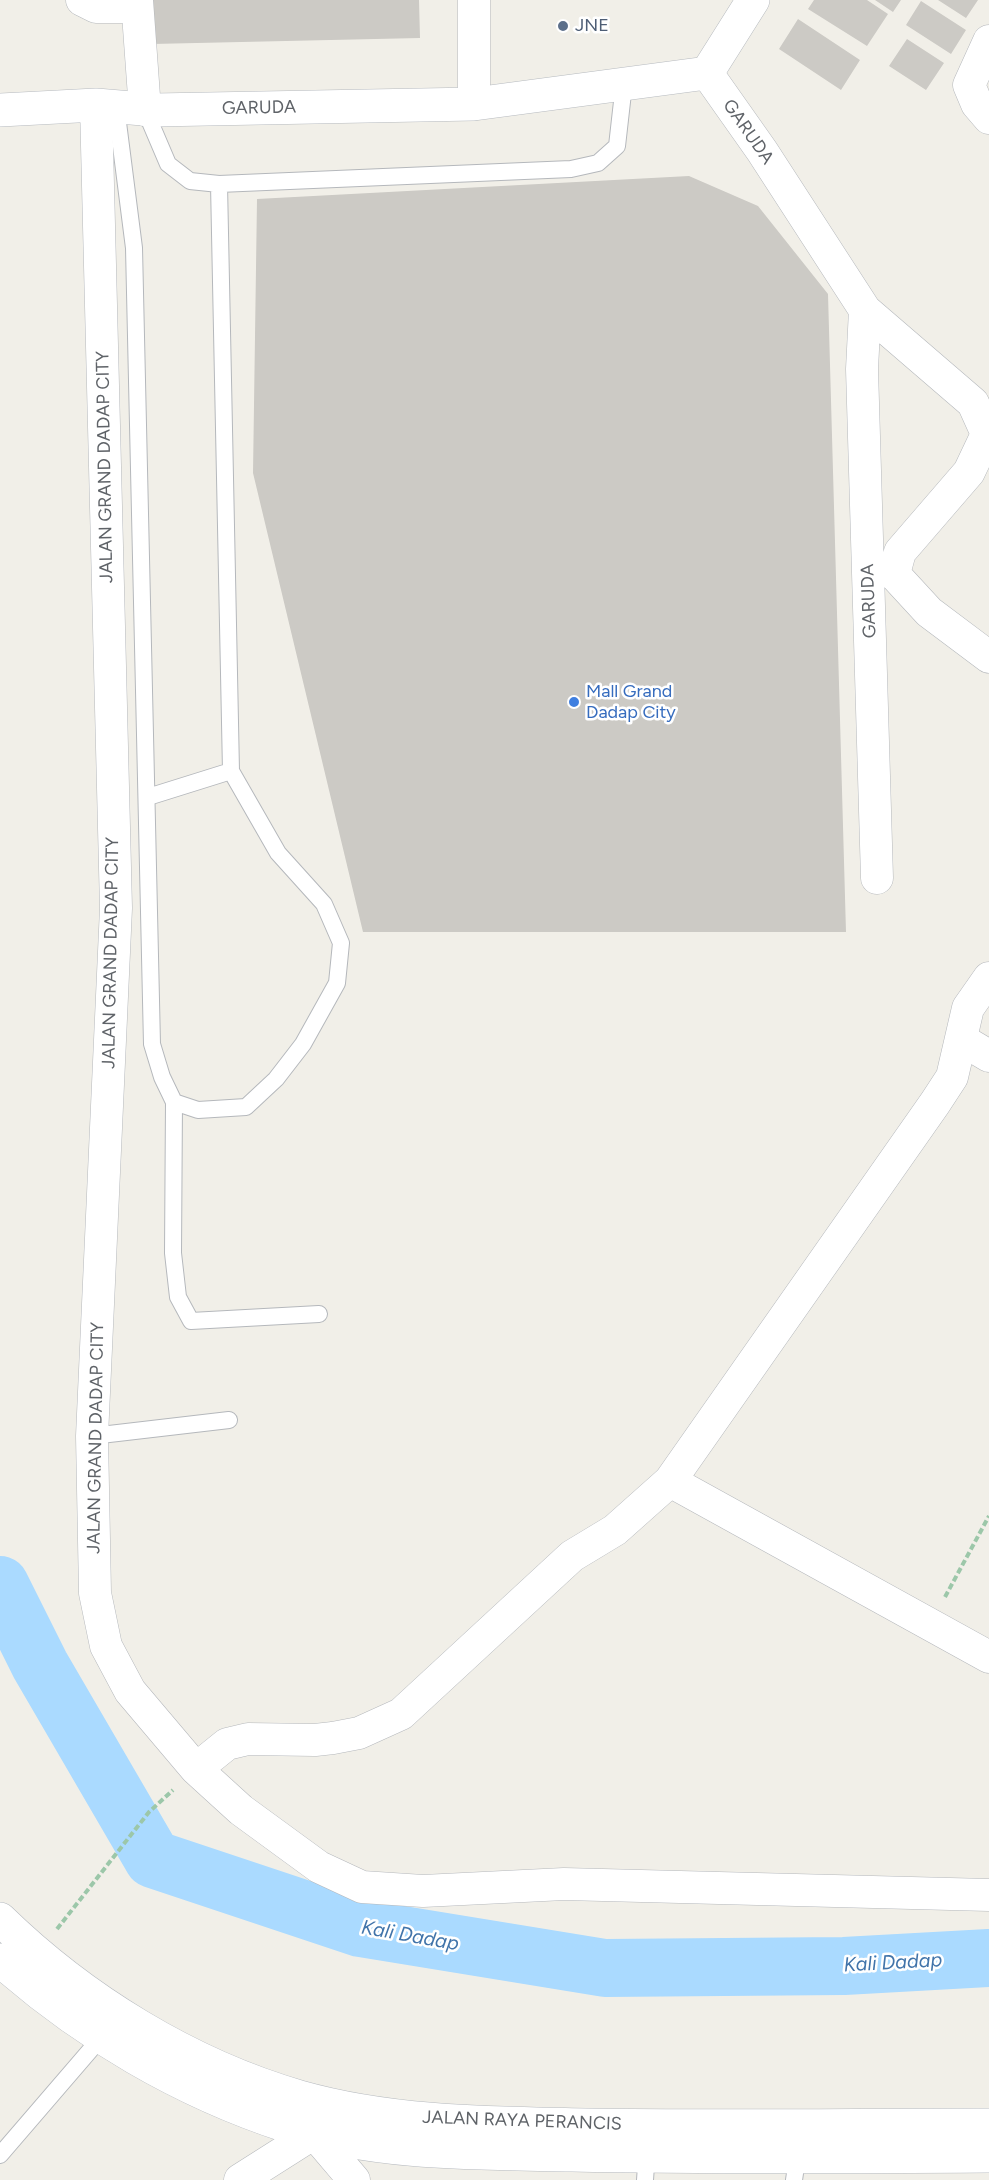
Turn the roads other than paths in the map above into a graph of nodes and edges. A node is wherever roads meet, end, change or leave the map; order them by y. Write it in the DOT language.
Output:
graph roads {
  1 [pos="82,0"];
  2 [pos="474,0"];
  3 [pos="753,0"];
  4 [pos="137,4"];
  5 [pos="989,41"];
  6 [pos="708,74"];
  7 [pos="624,84"];
  8 [pos="474,105"];
  9 [pos="119,107"];
  10 [pos="13,109"];
  11 [pos="989,118"];
  12 [pos="219,184"];
  13 [pos="865,310"];
  14 [pos="989,657"];
  15 [pos="231,771"];
  16 [pos="148,797"];
  17 [pos="877,878"];
  18 [pos="989,978"];
  19 [pos="962,1040"];
  20 [pos="989,1056"];
  21 [pos="174,1102"];
  22 [pos="319,1314"];
  23 [pos="229,1420"];
  24 [pos="92,1436"];
  25 [pos="670,1481"];
  26 [pos="989,1657"];
  27 [pos="196,1769"];
  28 [pos="989,1895"];
  29 [pos="0,1919"];
  30 [pos="0,1960"];
  31 [pos="112,2026"];
  32 [pos="329,2103"];
  33 [pos="800,2125"];
  34 [pos="989,2125"];
  35 [pos="314,2133"];
  36 [pos="647,2154"];
  37 [pos="0,2155"];
  38 [pos="989,2156"];
  39 [pos="796,2169"];
  40 [pos="240,2180"];
  41 [pos="354,2180"];
  1 -- 4 [label="street"];
  2 -- 8 [label="street"];
  3 -- 6 [label="street"];
  4 -- 9 [label="street, JALAN GRAND DADAP CITY"];
  5 -- 11 [label="street"];
  6 -- 7 [label="street, GARUDA"];
  6 -- 13 [label="street, GARUDA"];
  7 -- 8 [label="street, GARUDA"];
  7 -- 12 [label="lane"];
  8 -- 9 [label="street, GARUDA"];
  9 -- 10 [label="street, GARUDA"];
  9 -- 12 [label="lane"];
  9 -- 16 [label="lane"];
  9 -- 24 [label="street, JALAN GRAND DADAP CITY"];
  12 -- 15 [label="lane"];
  13 -- 14 [label="street"];
  13 -- 17 [label="street, GARUDA"];
  15 -- 16 [label="lane"];
  15 -- 21 [label="lane"];
  16 -- 21 [label="lane"];
  18 -- 19 [label="street"];
  19 -- 20 [label="street"];
  19 -- 25 [label="street"];
  21 -- 22 [label="lane"];
  23 -- 24 [label="lane"];
  24 -- 27 [label="street, JALAN GRAND DADAP CITY"];
  25 -- 26 [label="street"];
  25 -- 27 [label="street"];
  27 -- 28 [label="street, JALAN GRAND DADAP CITY"];
  29 -- 31 [label="street, JALAN RAYA PERANCIS"];
  30 -- 31 [label="street, JALAN RAYA PERANCIS"];
  31 -- 32 [label="street, JALAN RAYA PERANCIS"];
  31 -- 35 [label="street, JALAN RAYA PERANCIS"];
  31 -- 37 [label="lane"];
  32 -- 35 [label="street"];
  32 -- 36 [label="street, JALAN RAYA PERANCIS"];
  33 -- 34 [label="street, JALAN RAYA PERANCIS"];
  33 -- 36 [label="street, JALAN RAYA PERANCIS"];
  33 -- 39 [label="lane"];
  35 -- 36 [label="street, JALAN RAYA PERANCIS"];
  35 -- 40 [label="street"];
  35 -- 41 [label="street"];
  36 -- 39 [label="street, JALAN RAYA PERANCIS"];
  38 -- 39 [label="street, JALAN RAYA PERANCIS"];
}
